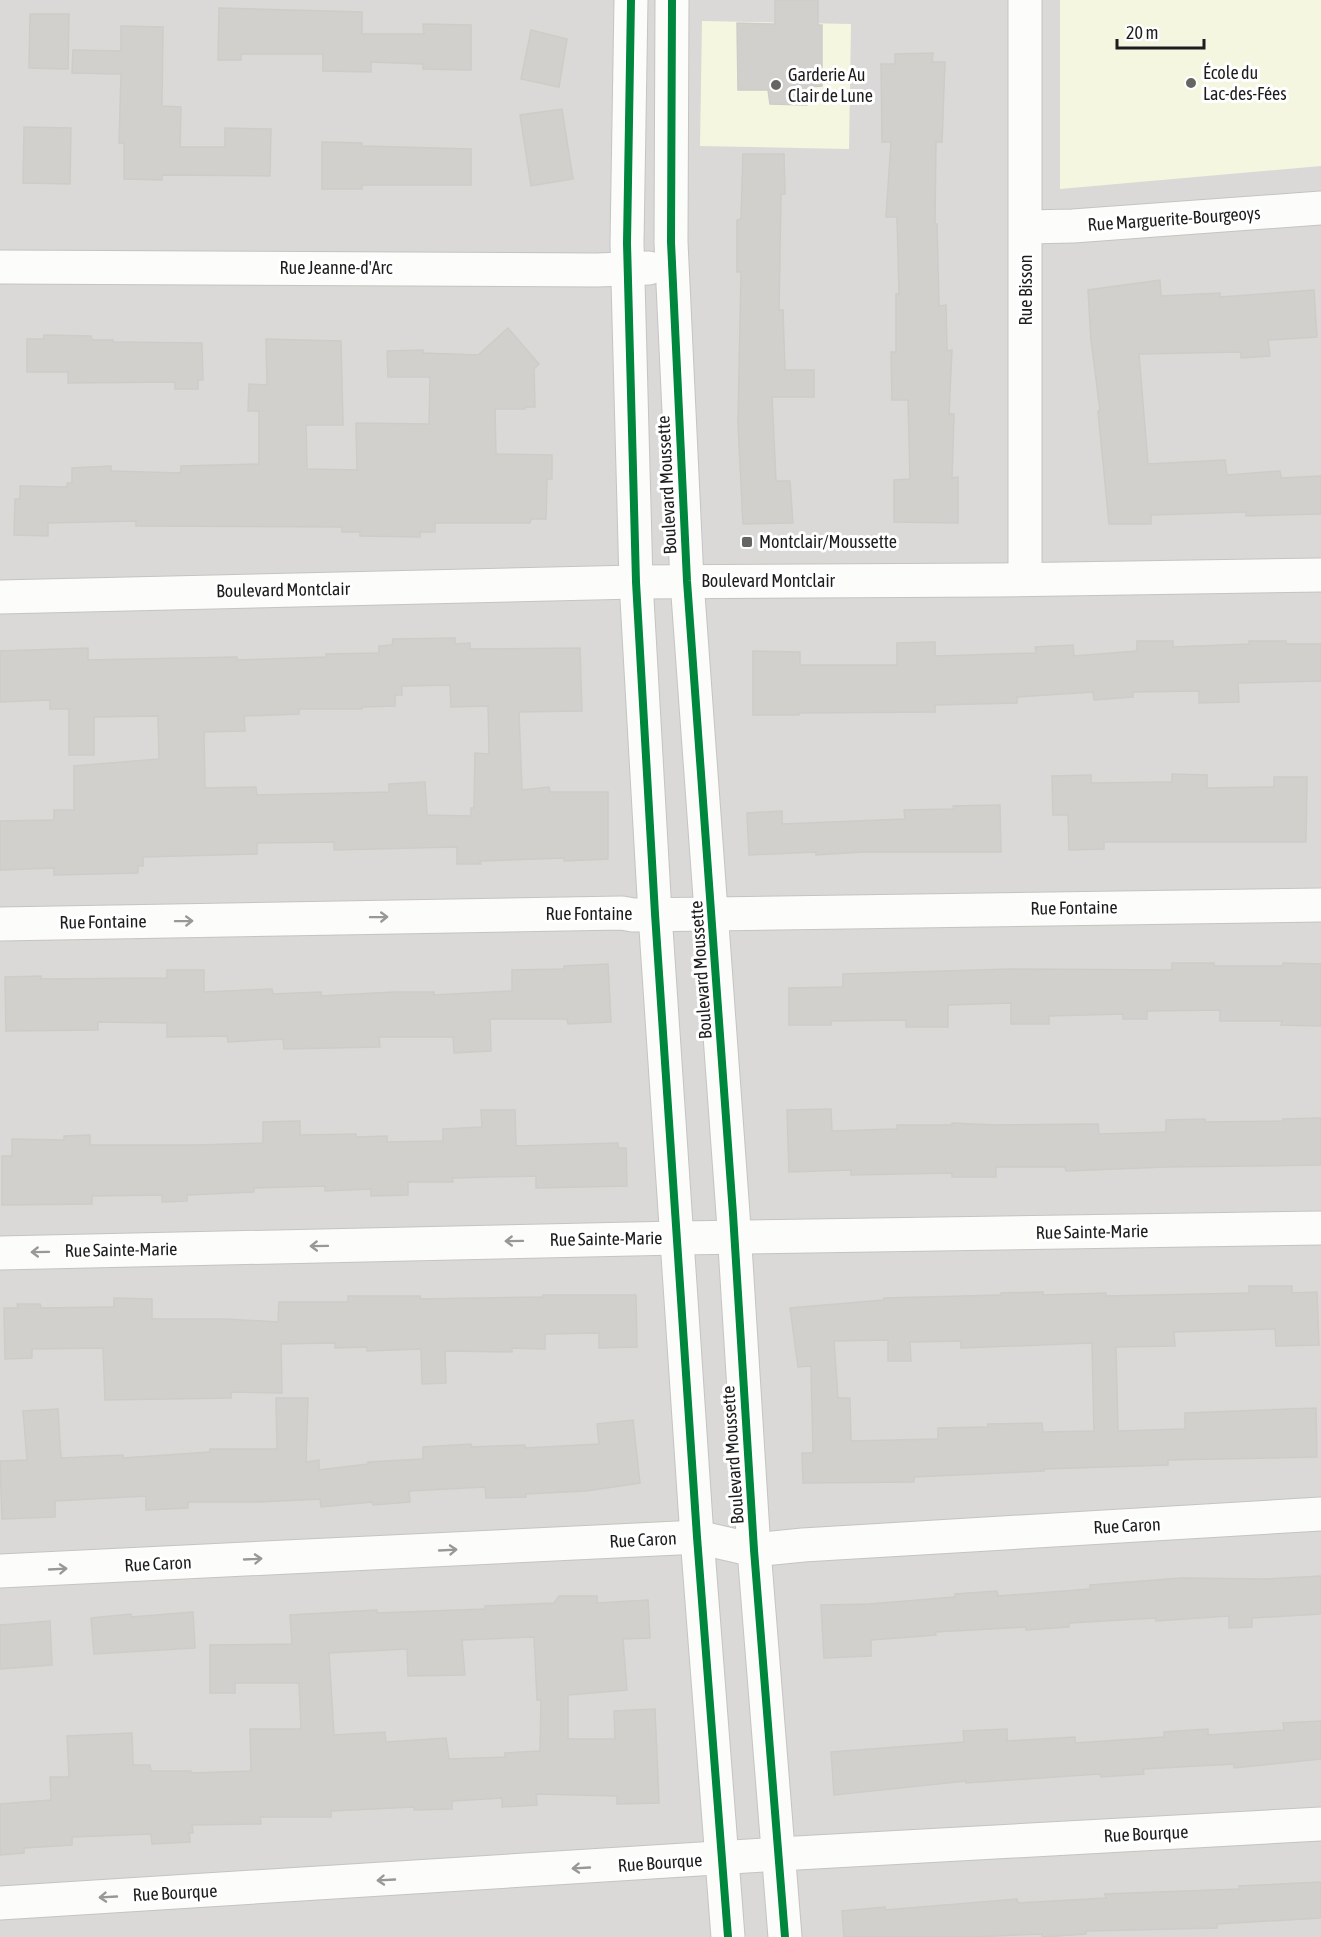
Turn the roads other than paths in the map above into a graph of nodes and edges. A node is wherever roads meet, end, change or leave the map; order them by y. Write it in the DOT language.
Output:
graph roads {
  1 [pos="631,0"];
  2 [pos="672,0"];
  3 [pos="1025,0"];
  4 [pos="1321,208"];
  5 [pos="1027,227"];
  6 [pos="0,267"];
  7 [pos="628,268"];
  8 [pos="673,268"];
  9 [pos="1321,575"];
  10 [pos="1025,579"];
  11 [pos="687,581"];
  12 [pos="636,582"];
  13 [pos="0,597"];
  14 [pos="1321,905"];
  15 [pos="655,914"];
  16 [pos="711,914"];
  17 [pos="0,924"];
  18 [pos="1321,1228"];
  19 [pos="734,1237"];
  20 [pos="678,1238"];
  21 [pos="0,1253"];
  22 [pos="1321,1514"];
  23 [pos="697,1538"];
  24 [pos="754,1550"];
  25 [pos="0,1571"];
  26 [pos="1321,1824"];
  27 [pos="779,1854"];
  28 [pos="723,1858"];
  29 [pos="0,1903"];
  30 [pos="728,1937"];
  31 [pos="785,1937"];
  1 -- 7 [label="street, Boulevard Moussette"];
  2 -- 8 [label="street, Boulevard Moussette"];
  3 -- 5 [label="street, Rue Bisson"];
  4 -- 5 [label="street, Rue Marguerite-Bourgeoys"];
  5 -- 10 [label="street, Rue Bisson"];
  6 -- 7 [label="street, Rue Jeanne-d'Arc"];
  7 -- 8 [label="street, Rue Jeanne-d'Arc"];
  7 -- 12 [label="street, Boulevard Moussette"];
  8 -- 11 [label="street, Boulevard Moussette"];
  9 -- 10 [label="street, Boulevard Montclair"];
  10 -- 11 [label="street, Boulevard Montclair"];
  11 -- 12 [label="street, Boulevard Montclair"];
  11 -- 16 [label="street, Boulevard Moussette"];
  12 -- 13 [label="street, Boulevard Montclair"];
  12 -- 15 [label="street, Boulevard Moussette"];
  14 -- 16 [label="street, Rue Fontaine"];
  15 -- 16 [label="street, Rue Fontaine"];
  17 -- 15 [label="street, Rue Fontaine, one-way"];
  15 -- 20 [label="street, Boulevard Moussette"];
  16 -- 19 [label="street, Boulevard Moussette"];
  18 -- 19 [label="street, Rue Sainte-Marie"];
  19 -- 20 [label="street, Rue Sainte-Marie"];
  19 -- 24 [label="street, Boulevard Moussette"];
  20 -- 21 [label="street, Rue Sainte-Marie, one-way"];
  20 -- 23 [label="street, Boulevard Moussette"];
  22 -- 24 [label="street, Rue Caron"];
  23 -- 24 [label="street, Rue Caron"];
  25 -- 23 [label="street, Rue Caron, one-way"];
  23 -- 28 [label="street, Boulevard Moussette"];
  24 -- 27 [label="street, Boulevard Moussette"];
  26 -- 27 [label="street, Rue Bourque"];
  27 -- 28 [label="street, Rue Bourque"];
  27 -- 31 [label="street, Boulevard Moussette"];
  28 -- 29 [label="street, Rue Bourque, one-way"];
  28 -- 30 [label="street, Boulevard Moussette"];
}
